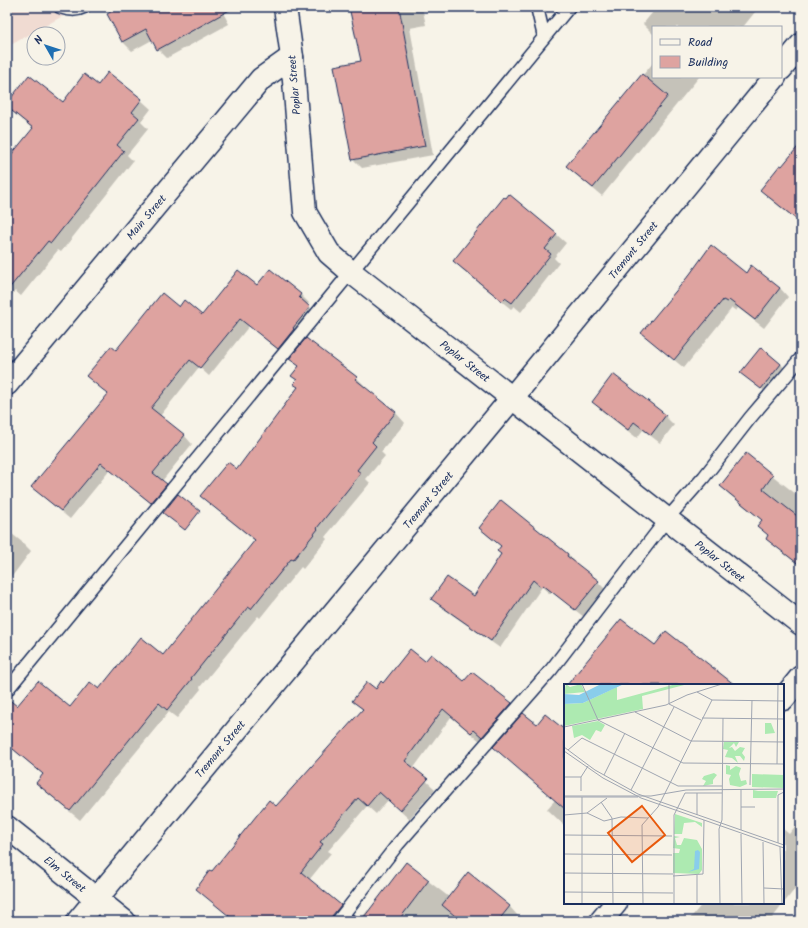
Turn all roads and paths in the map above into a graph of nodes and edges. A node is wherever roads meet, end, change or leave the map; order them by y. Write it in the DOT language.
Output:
graph roads {
  1 [pos="60,7"];
  2 [pos="84,7"];
  3 [pos="285,7"];
  4 [pos="537,7"];
  5 [pos="569,7"];
  6 [pos="544,37"];
  7 [pos="801,45"];
  8 [pos="292,57"];
  9 [pos="782,68"];
  10 [pos="774,78"];
  11 [pos="351,272"];
  12 [pos="801,358"];
  13 [pos="7,384"];
  14 [pos="512,398"];
  15 [pos="667,520"];
  16 [pos="801,624"];
  17 [pos="801,677"];
  18 [pos="7,690"];
  19 [pos="784,698"];
  20 [pos="7,827"];
  21 [pos="96,899"];
  22 [pos="615,904"];
  23 [pos="78,921"];
  24 [pos="124,921"];
  25 [pos="338,921"];
  26 [pos="601,921"];
  1 -- 2 [label="lane"];
  3 -- 8 [label="street, Poplar Street"];
  4 -- 6 [label="lane"];
  5 -- 6 [label="lane"];
  6 -- 11 [label="lane"];
  7 -- 9 [label="street"];
  8 -- 11 [label="street, Poplar Street"];
  8 -- 13 [label="street, Main Street"];
  10 -- 14 [label="street, Tremont Street"];
  11 -- 14 [label="street, Poplar Street"];
  11 -- 18 [label="lane"];
  12 -- 15 [label="lane"];
  14 -- 15 [label="street, Poplar Street"];
  14 -- 21 [label="street, Tremont Street"];
  15 -- 16 [label="street, Poplar Street"];
  15 -- 25 [label="lane"];
  17 -- 19 [label="street"];
  20 -- 21 [label="street, Elm Street"];
  21 -- 23 [label="street, Tremont Street"];
  21 -- 24 [label="street, Elm Street"];
  22 -- 26 [label="street"];
}
